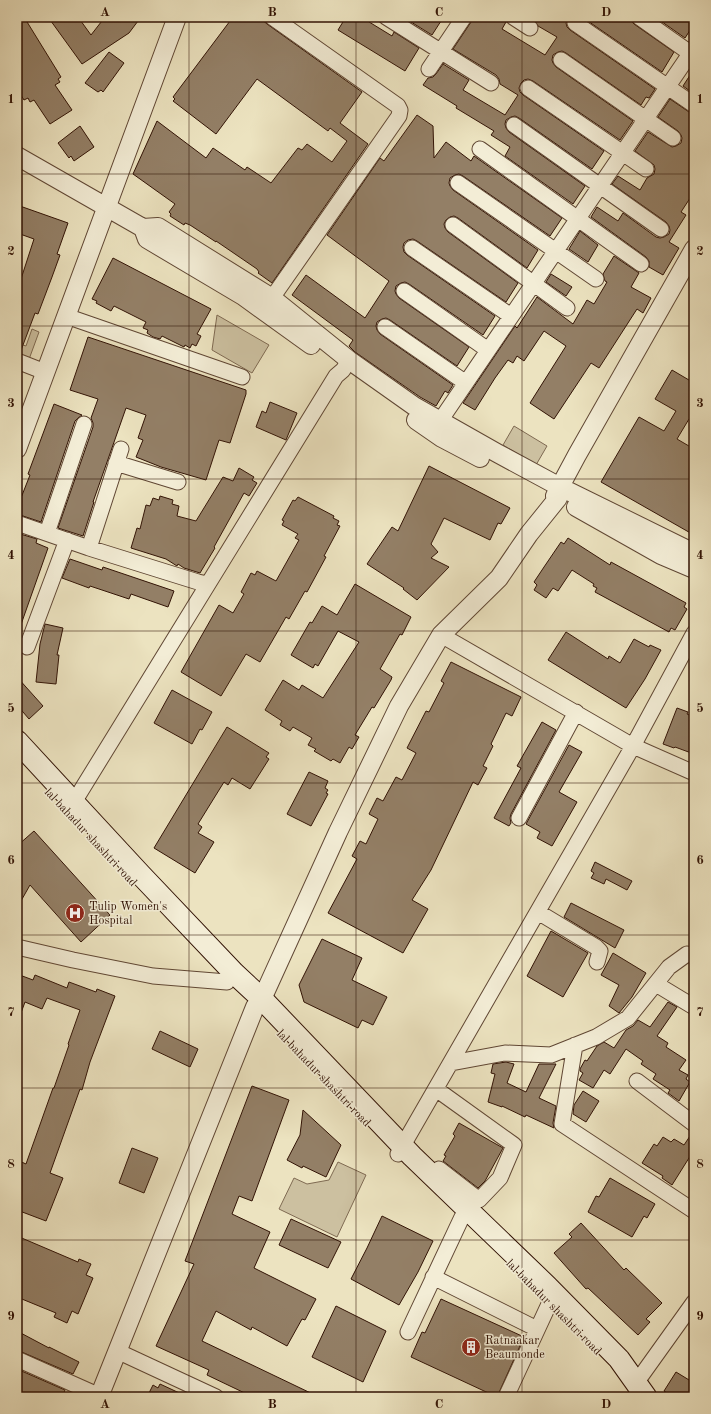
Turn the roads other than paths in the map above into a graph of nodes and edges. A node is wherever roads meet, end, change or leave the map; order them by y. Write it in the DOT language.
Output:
graph roads {
  1 [pos="177,17"];
  2 [pos="272,17"];
  3 [pos="386,17"];
  4 [pos="464,17"];
  5 [pos="513,17"];
  6 [pos="639,17"];
  7 [pos="575,23"];
  8 [pos="530,28"];
  9 [pos="692,50"];
  10 [pos="441,52"];
  11 [pos="561,60"];
  12 [pos="428,69"];
  13 [pos="491,83"];
  14 [pos="668,86"];
  15 [pos="528,88"];
  16 [pos="694,105"];
  17 [pos="645,119"];
  18 [pos="514,125"];
  19 [pos="672,138"];
  20 [pos="480,149"];
  21 [pos="623,153"];
  22 [pos="17,156"];
  23 [pos="646,169"];
  24 [pos="458,183"];
  25 [pos="600,187"];
  26 [pos="106,207"];
  27 [pos="578,218"];
  28 [pos="453,225"];
  29 [pos="143,228"];
  30 [pos="661,229"];
  31 [pos="412,248"];
  32 [pos="694,249"];
  33 [pos="556,251"];
  34 [pos="641,264"];
  35 [pos="694,265"];
  36 [pos="596,279"];
  37 [pos="534,283"];
  38 [pos="404,291"];
  39 [pos="272,298"];
  40 [pos="568,308"];
  41 [pos="66,316"];
  42 [pos="511,316"];
  43 [pos="385,327"];
  44 [pos="488,350"];
  45 [pos="17,361"];
  46 [pos="346,365"];
  47 [pos="45,372"];
  48 [pos="242,377"];
  49 [pos="466,383"];
  50 [pos="22,420"];
  51 [pos="440,421"];
  52 [pos="84,424"];
  53 [pos="17,449"];
  54 [pos="121,449"];
  55 [pos="116,463"];
  56 [pos="178,482"];
  57 [pos="560,494"];
  58 [pos="17,523"];
  59 [pos="47,533"];
  60 [pos="67,540"];
  61 [pos="89,548"];
  62 [pos="694,553"];
  63 [pos="694,569"];
  64 [pos="208,584"];
  65 [pos="694,633"];
  66 [pos="441,635"];
  67 [pos="27,647"];
  68 [pos="576,712"];
  69 [pos="17,741"];
  70 [pos="633,746"];
  71 [pos="17,757"];
  72 [pos="694,773"];
  73 [pos="74,802"];
  74 [pos="519,818"];
  75 [pos="538,912"];
  76 [pos="17,947"];
  77 [pos="694,956"];
  78 [pos="597,962"];
  79 [pos="227,982"];
  80 [pos="656,984"];
  81 [pos="259,1003"];
  82 [pos="694,1007"];
  83 [pos="575,1045"];
  84 [pos="451,1064"];
  85 [pos="637,1081"];
  86 [pos="436,1090"];
  87 [pos="694,1124"];
  88 [pos="402,1147"];
  89 [pos="694,1211"];
  90 [pos="462,1217"];
  91 [pos="433,1277"];
  92 [pos="550,1302"];
  93 [pos="694,1302"];
  94 [pos="537,1329"];
  95 [pos="408,1332"];
  96 [pos="117,1351"];
  97 [pos="17,1359"];
  98 [pos="641,1394"];
  99 [pos="99,1397"];
  100 [pos="216,1397"];
  101 [pos="506,1397"];
  1 -- 26 [label="street"];
  2 -- 39 [label="street"];
  3 -- 10 [label="street"];
  4 -- 10 [label="street"];
  5 -- 8 [label="street"];
  6 -- 9 [label="street"];
  7 -- 14 [label="street"];
  9 -- 14 [label="street"];
  10 -- 12 [label="street"];
  10 -- 13 [label="street"];
  11 -- 17 [label="street"];
  14 -- 16 [label="street"];
  14 -- 17 [label="street"];
  15 -- 21 [label="street"];
  17 -- 19 [label="street"];
  17 -- 21 [label="street"];
  18 -- 25 [label="street"];
  20 -- 27 [label="street"];
  21 -- 23 [label="street"];
  21 -- 25 [label="street"];
  22 -- 26 [label="street"];
  24 -- 33 [label="street"];
  25 -- 27 [label="street"];
  25 -- 30 [label="street"];
  26 -- 29 [label="street"];
  26 -- 41 [label="street"];
  27 -- 33 [label="street"];
  27 -- 34 [label="street"];
  28 -- 37 [label="street"];
  29 -- 39 [label="street"];
  29 -- 46 [label="street"];
  31 -- 42 [label="street"];
  32 -- 57 [label="street"];
  33 -- 36 [label="street"];
  33 -- 37 [label="street"];
  35 -- 57 [label="street"];
  37 -- 40 [label="street"];
  37 -- 42 [label="street"];
  38 -- 44 [label="street"];
  39 -- 46 [label="street"];
  41 -- 47 [label="street"];
  41 -- 48 [label="street"];
  42 -- 44 [label="street"];
  43 -- 49 [label="street"];
  44 -- 49 [label="street"];
  45 -- 47 [label="street"];
  46 -- 51 [label="street"];
  46 -- 57 [label="street"];
  46 -- 64 [label="street"];
  47 -- 50 [label="street"];
  49 -- 51 [label="street"];
  50 -- 53 [label="street"];
  51 -- 57 [label="street"];
  52 -- 59 [label="street"];
  54 -- 55 [label="street"];
  55 -- 56 [label="street"];
  55 -- 61 [label="street"];
  57 -- 62 [label="street"];
  57 -- 63 [label="street"];
  57 -- 66 [label="street"];
  58 -- 59 [label="street"];
  59 -- 60 [label="street"];
  60 -- 61 [label="street"];
  60 -- 67 [label="street"];
  61 -- 64 [label="street"];
  64 -- 73 [label="street"];
  65 -- 70 [label="street"];
  66 -- 68 [label="street"];
  66 -- 81 [label="street"];
  68 -- 70 [label="street"];
  68 -- 74 [label="street"];
  69 -- 73 [label="main road"];
  70 -- 72 [label="street"];
  70 -- 75 [label="street"];
  71 -- 79 [label="main road, lal bahadur shashtri road"];
  73 -- 81 [label="main road"];
  75 -- 78 [label="street"];
  75 -- 84 [label="street"];
  76 -- 79 [label="street"];
  77 -- 80 [label="street"];
  79 -- 81 [label="main road, lal bahadur shashtri road"];
  80 -- 82 [label="street"];
  80 -- 83 [label="street"];
  81 -- 88 [label="main road, lal bahadur shashtri road"];
  81 -- 96 [label="street"];
  83 -- 84 [label="street"];
  83 -- 89 [label="street"];
  84 -- 86 [label="street"];
  85 -- 87 [label="street"];
  86 -- 88 [label="street"];
  86 -- 88 [label="street"];
  88 -- 90 [label="main road, lal bahadur shashtri road"];
  88 -- 98 [label="main road"];
  90 -- 91 [label="street"];
  90 -- 92 [label="main road, lal bahadur shashtri road"];
  91 -- 94 [label="street"];
  91 -- 95 [label="street"];
  92 -- 94 [label="street"];
  92 -- 98 [label="main road, lal bahadur shashtri road"];
  93 -- 98 [label="street"];
  94 -- 101 [label="street"];
  96 -- 99 [label="street"];
  96 -- 100 [label="street"];
  97 -- 99 [label="street"];
}
